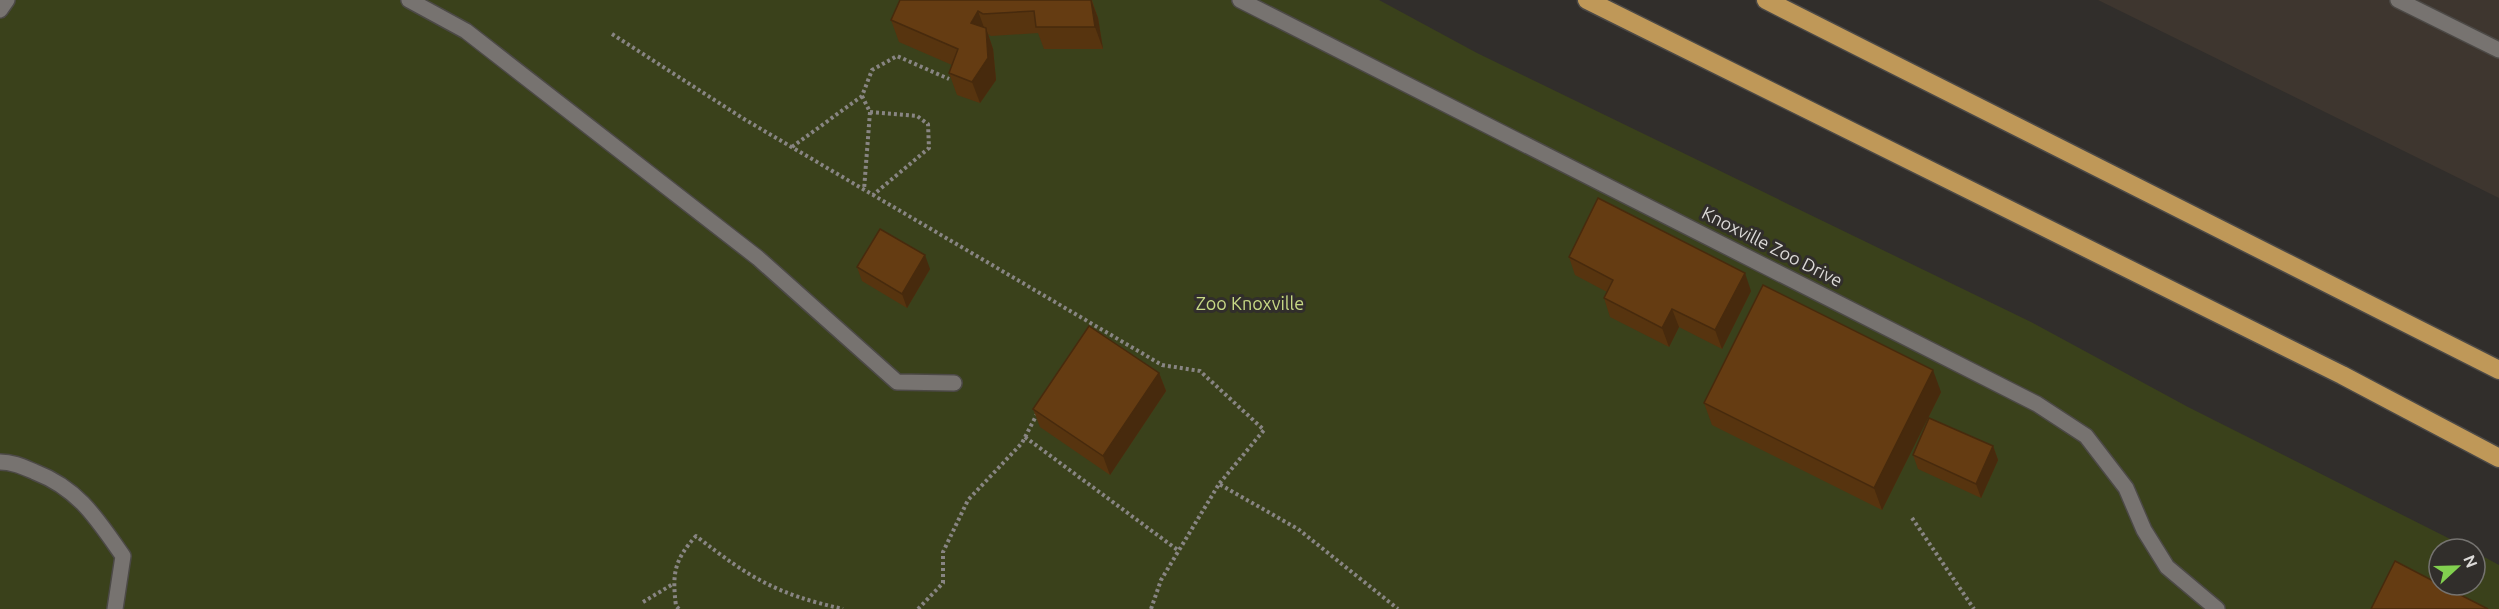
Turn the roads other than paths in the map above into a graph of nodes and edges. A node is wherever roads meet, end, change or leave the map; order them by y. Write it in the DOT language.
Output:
graph roads {
  1 [pos="7,0"];
  2 [pos="409,0"];
  3 [pos="1240,0"];
  4 [pos="1587,0"];
  5 [pos="1766,0"];
  6 [pos="2398,0"];
  7 [pos="0,10"];
  8 [pos="2499,50"];
  9 [pos="2499,370"];
  10 [pos="954,383"];
  11 [pos="2499,458"];
  12 [pos="0,462"];
  13 [pos="115,609"];
  14 [pos="2217,609"];
  1 -- 7 [label="street"];
  2 -- 10 [label="street"];
  3 -- 14 [label="street, Knoxville Zoo Drive"];
  4 -- 11 [label="highway"];
  5 -- 9 [label="highway"];
  6 -- 8 [label="street"];
  12 -- 13 [label="street"];
}
